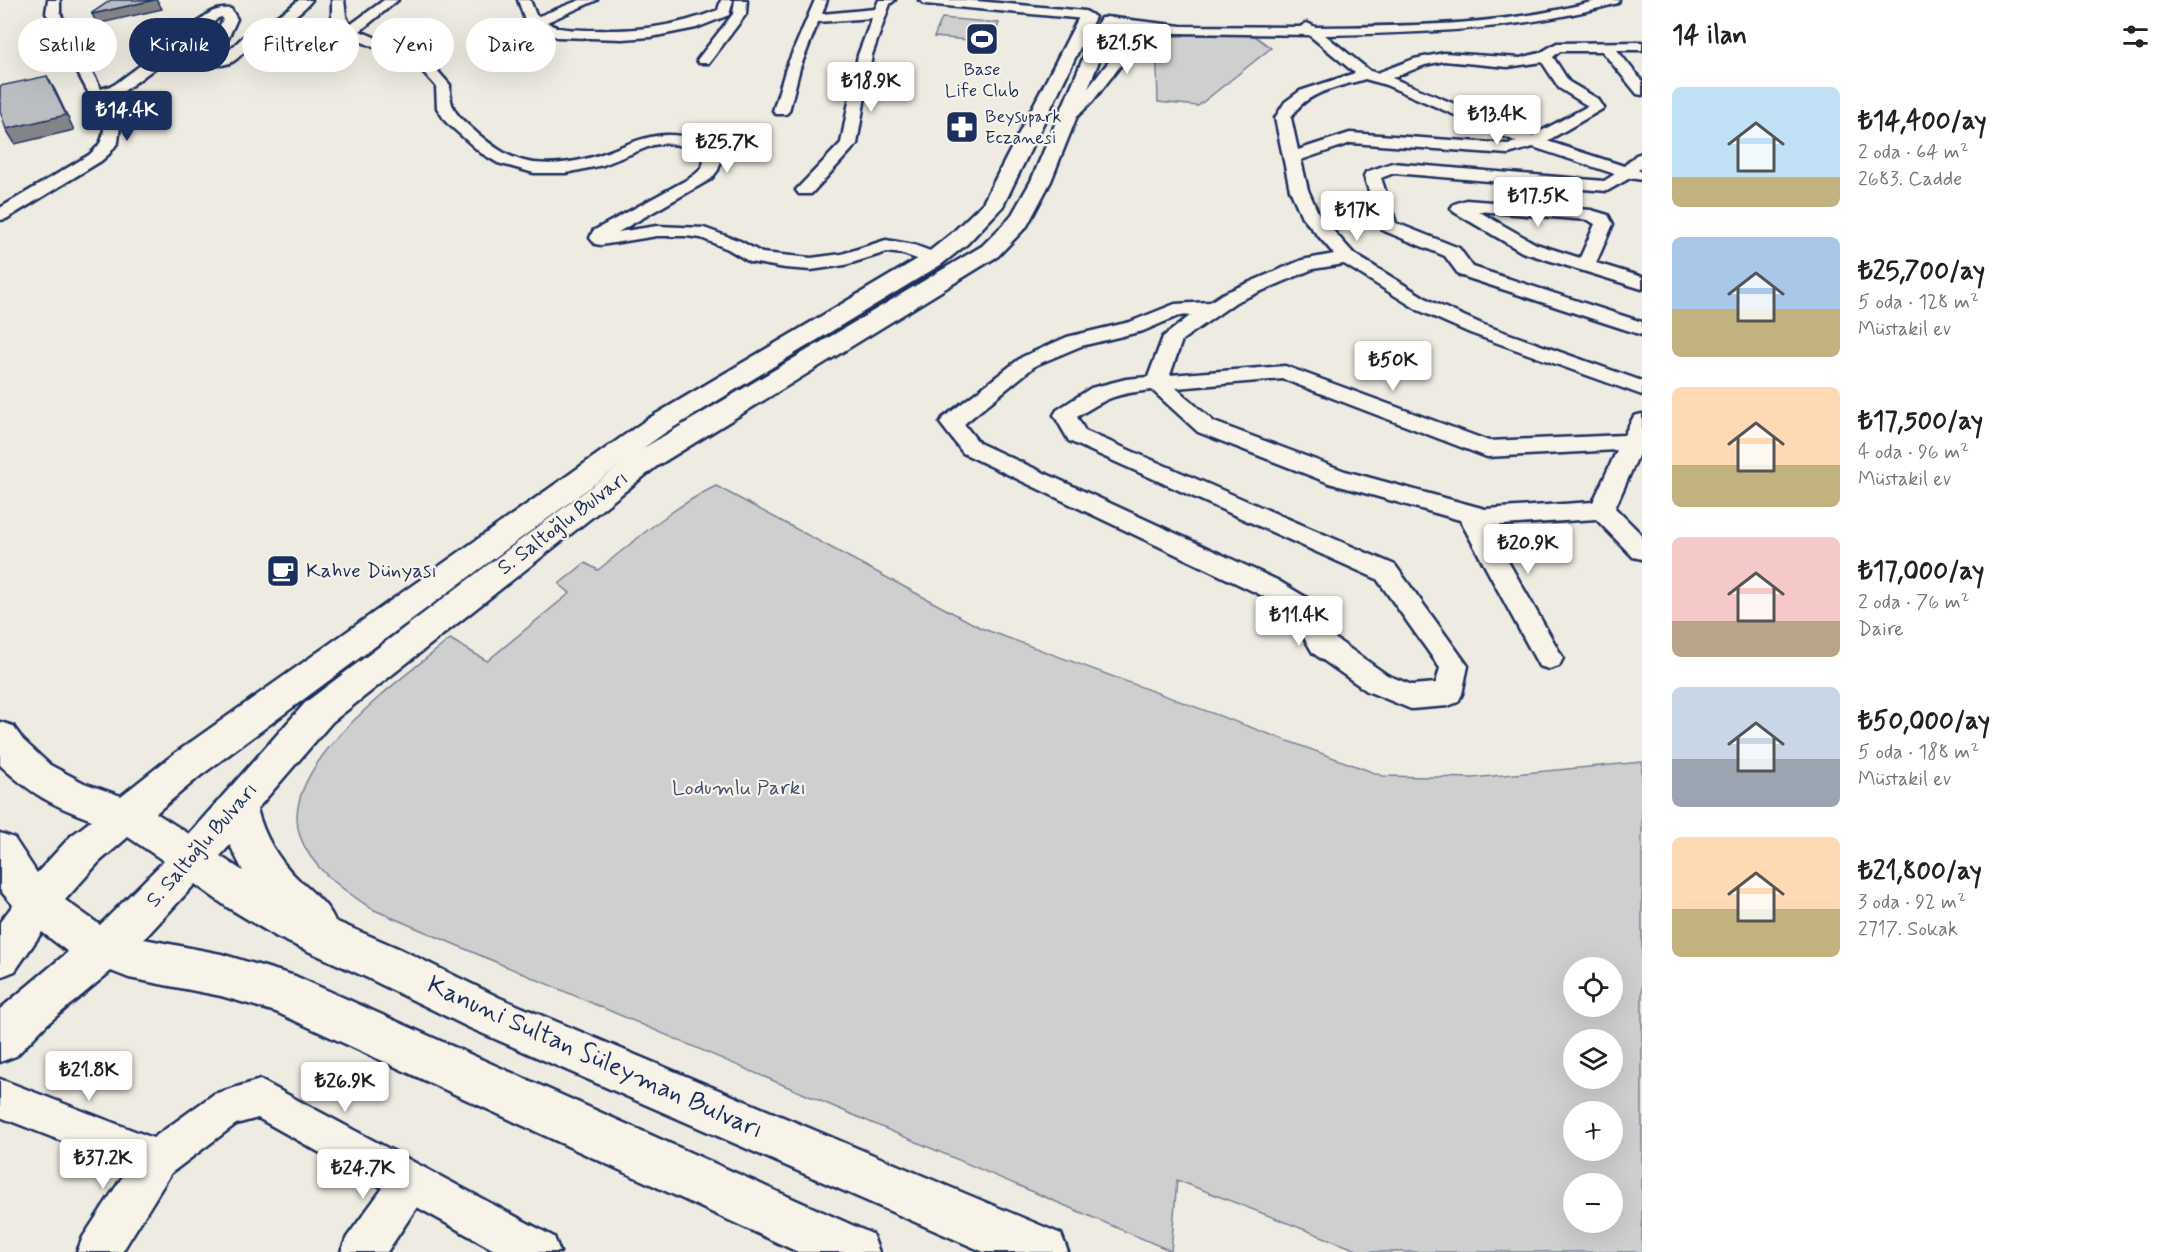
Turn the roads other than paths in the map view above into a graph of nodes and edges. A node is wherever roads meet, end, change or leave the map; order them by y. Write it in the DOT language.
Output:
graph roads {
  1 [pos="54,0"];
  2 [pos="306,0"];
  3 [pos="338,0"];
  4 [pos="392,0"];
  5 [pos="524,0"];
  6 [pos="591,0"];
  7 [pos="727,0"];
  8 [pos="741,0"];
  9 [pos="821,0"];
  10 [pos="925,0"];
  11 [pos="976,0"];
  12 [pos="1583,0"];
  13 [pos="1613,0"];
  14 [pos="883,4"];
  15 [pos="1009,5"];
  16 [pos="1100,11"];
  17 [pos="341,18"];
  18 [pos="532,18"];
  19 [pos="546,18"];
  20 [pos="813,19"];
  21 [pos="359,25"];
  22 [pos="1179,28"];
  23 [pos="1310,29"];
  24 [pos="556,31"];
  25 [pos="359,35"];
  26 [pos="1606,46"];
  27 [pos="1642,46"];
  28 [pos="704,60"];
  29 [pos="1549,62"];
  30 [pos="1371,76"];
  31 [pos="1642,91"];
  32 [pos="97,95"];
  33 [pos="781,111"];
  34 [pos="1064,121"];
  35 [pos="1533,142"];
  36 [pos="1292,158"];
  37 [pos="1642,158"];
  38 [pos="1634,175"];
  39 [pos="805,190"];
  40 [pos="0,215"];
  41 [pos="1347,258"];
  42 [pos="934,259"];
  43 [pos="1586,266"];
  44 [pos="1642,283"];
  45 [pos="1215,308"];
  46 [pos="1642,328"];
  47 [pos="1157,382"];
  48 [pos="1642,388"];
  49 [pos="1637,431"];
  50 [pos="1602,510"];
  51 [pos="1469,514"];
  52 [pos="1642,550"];
  53 [pos="1549,658"];
  54 [pos="0,737"];
  55 [pos="237,805"];
  56 [pos="160,837"];
  57 [pos="0,851"];
  58 [pos="70,928"];
  59 [pos="333,941"];
  60 [pos="0,956"];
  61 [pos="0,1040"];
  62 [pos="0,1098"];
  63 [pos="157,1160"];
  64 [pos="411,1182"];
  65 [pos="98,1252"];
  66 [pos="362,1252"];
  67 [pos="539,1252"];
  68 [pos="855,1252"];
  69 [pos="1043,1252"];
  1 -- 32 [label="street"];
  2 -- 32 [label="street"];
  3 -- 17 [label="street"];
  4 -- 21 [label="street"];
  5 -- 18 [label="street"];
  6 -- 19 [label="street"];
  7 -- 24 [label="street"];
  8 -- 28 [label="street"];
  9 -- 20 [label="street"];
  10 -- 15 [label="street"];
  11 -- 15 [label="street"];
  12 -- 23 [label="street"];
  13 -- 23 [label="street"];
  14 -- 20 [label="street"];
  14 -- 39 [label="street"];
  15 -- 16 [label="street"];
  16 -- 22 [label="street"];
  16 -- 23 [label="street"];
  16 -- 34 [label="main road, S. Saltoğlu Bulvarı"];
  16 -- 42 [label="main road, S. Saltoğlu Bulvarı"];
  20 -- 33 [label="street"];
  22 -- 23 [label="street"];
  22 -- 34 [label="street"];
  23 -- 30 [label="street"];
  25 -- 42 [label="street"];
  26 -- 27 [label="street"];
  26 -- 29 [label="street"];
  26 -- 31 [label="street"];
  29 -- 30 [label="street"];
  29 -- 35 [label="street"];
  30 -- 35 [label="street"];
  30 -- 36 [label="street"];
  32 -- 40 [label="street"];
  34 -- 55 [label="main road, S. Saltoğlu Bulvarı"];
  35 -- 36 [label="street"];
  35 -- 38 [label="street"];
  36 -- 41 [label="street"];
  37 -- 38 [label="street"];
  38 -- 46 [label="street"];
  41 -- 45 [label="street"];
  41 -- 48 [label="street"];
  42 -- 56 [label="main road, S. Saltoğlu Bulvarı"];
  43 -- 43 [label="street"];
  43 -- 44 [label="street"];
  45 -- 47 [label="street"];
  45 -- 47 [label="street"];
  47 -- 49 [label="street"];
  47 -- 51 [label="street"];
  49 -- 50 [label="street"];
  50 -- 51 [label="street"];
  50 -- 52 [label="street"];
  51 -- 53 [label="street"];
  54 -- 56 [label="main road, Kanuni Sultan Süleyman Bulvarı"];
  55 -- 56 [label="main road, S. Saltoğlu Bulvarı"];
  55 -- 59 [label="main road"];
  56 -- 58 [label="main road, S. Saltoğlu Bulvarı"];
  56 -- 58 [label="main road, S. Saltoğlu Bulvarı"];
  56 -- 59 [label="main road, Kanuni Sultan Süleyman Bulvarı"];
  57 -- 58 [label="main road"];
  58 -- 60 [label="main road, S. Saltoğlu Bulvarı"];
  58 -- 61 [label="main road, S. Saltoğlu Bulvarı"];
  58 -- 68 [label="main road"];
  59 -- 69 [label="main road, Kanuni Sultan Süleyman Bulvarı"];
  62 -- 63 [label="street"];
  63 -- 64 [label="street"];
  63 -- 65 [label="street"];
  64 -- 66 [label="street"];
  64 -- 67 [label="street"];
}
